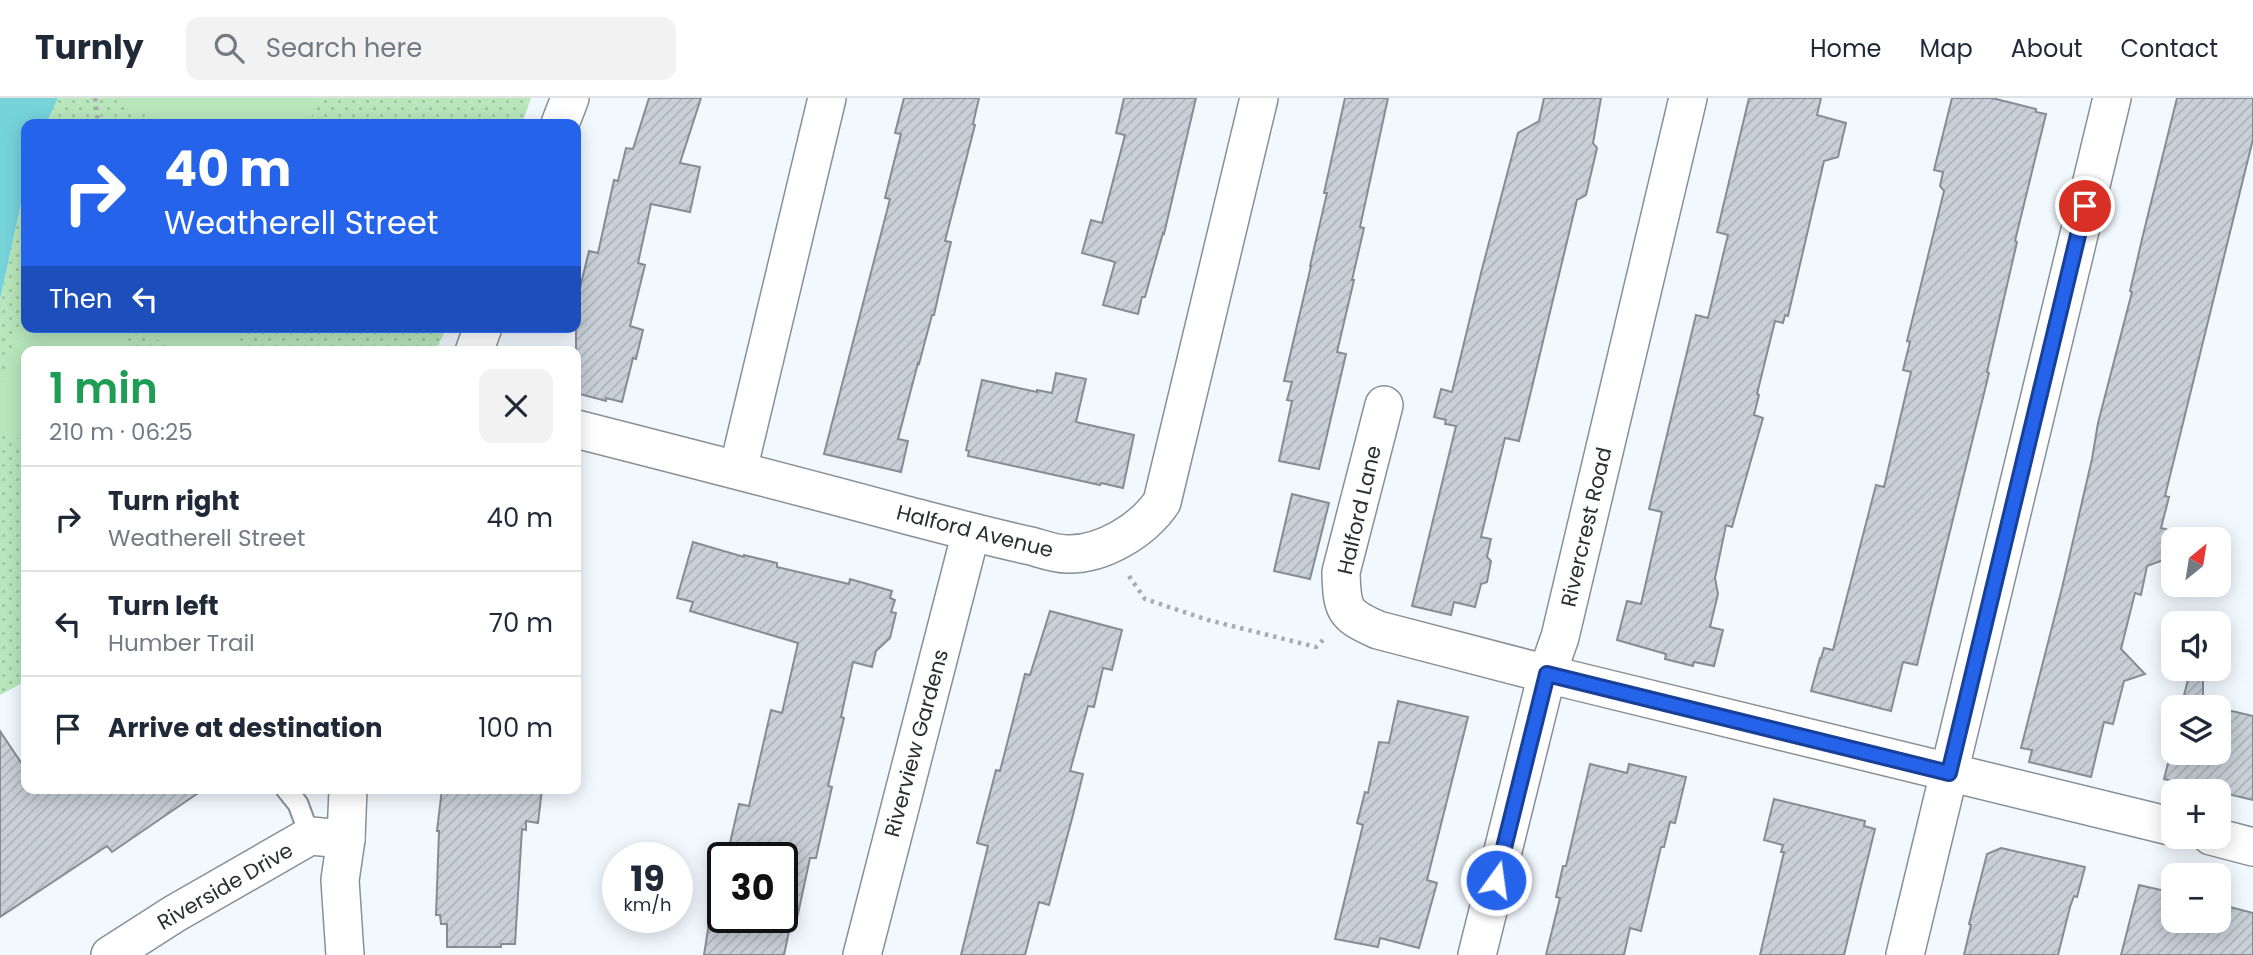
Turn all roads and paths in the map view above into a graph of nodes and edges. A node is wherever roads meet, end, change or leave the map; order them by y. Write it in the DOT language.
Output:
graph roads {
  1 [pos="95,98"];
  2 [pos="570,98"];
  3 [pos="827,98"];
  4 [pos="1259,98"];
  5 [pos="1688,98"];
  6 [pos="2112,98"];
  7 [pos="97,119"];
  8 [pos="562,119"];
  9 [pos="1384,405"];
  10 [pos="581,430"];
  11 [pos="738,470"];
  12 [pos="971,532"];
  13 [pos="1126,572"];
  14 [pos="1316,646"];
  15 [pos="1547,674"];
  16 [pos="1949,773"];
  17 [pos="290,794"];
  18 [pos="348,794"];
  19 [pos="2161,824"];
  20 [pos="310,836"];
  21 [pos="346,839"];
  22 [pos="2231,841"];
  23 [pos="2253,847"];
  24 [pos="110,955"];
  25 [pos="345,955"];
  26 [pos="862,955"];
  27 [pos="1477,955"];
  28 [pos="1905,955"];
  1 -- 7 [label="path"];
  2 -- 8 [label="street"];
  3 -- 11 [label="street"];
  4 -- 12 [label="street, Halford Avenue"];
  5 -- 15 [label="street, Rivercrest Road"];
  6 -- 16 [label="street"];
  9 -- 15 [label="street, Halford Lane"];
  10 -- 11 [label="street, Halford Avenue"];
  11 -- 12 [label="street, Halford Avenue"];
  12 -- 26 [label="street, Riverview Gardens"];
  13 -- 14 [label="path"];
  15 -- 16 [label="street"];
  15 -- 27 [label="street, Rivercrest Road"];
  16 -- 19 [label="street"];
  16 -- 28 [label="street"];
  17 -- 20 [label="lane"];
  18 -- 21 [label="street"];
  20 -- 21 [label="street, Riverside Drive"];
  20 -- 24 [label="street, Riverside Drive"];
  21 -- 25 [label="street"];
  22 -- 23 [label="street"];
}
